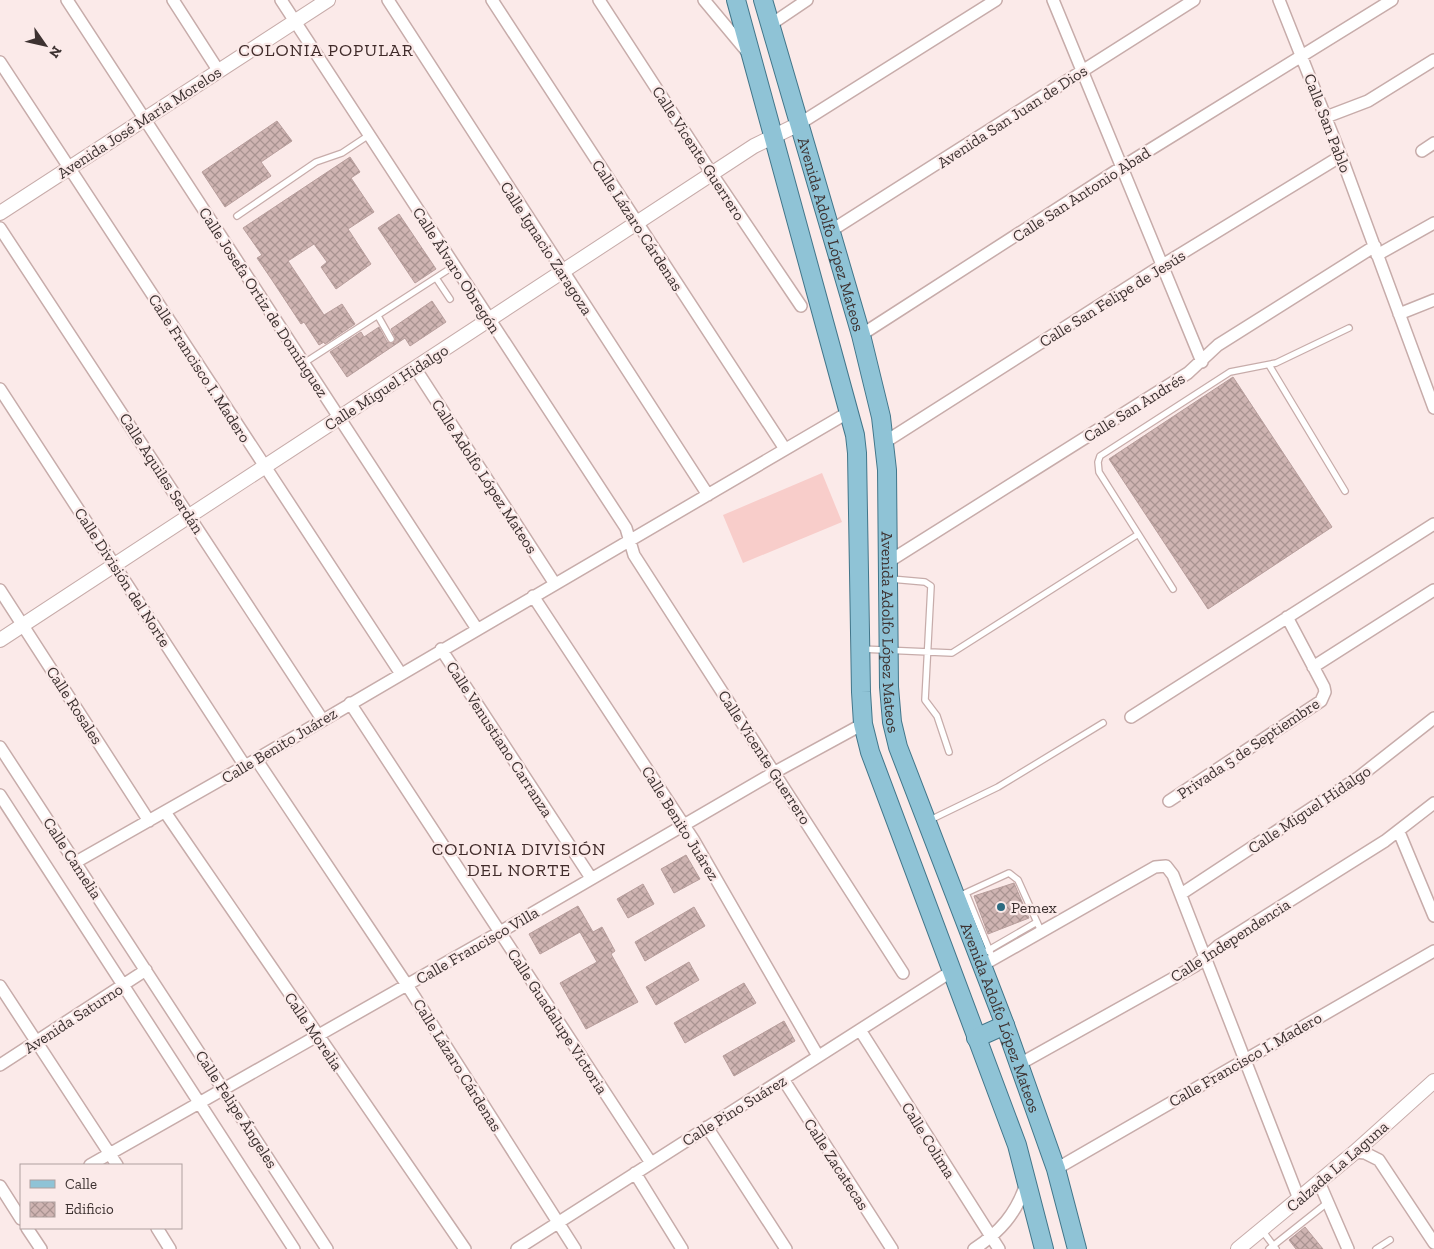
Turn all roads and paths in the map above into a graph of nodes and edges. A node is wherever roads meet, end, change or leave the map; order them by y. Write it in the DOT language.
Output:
graph roads {
  1 [pos="67,0"];
  2 [pos="173,0"];
  3 [pos="281,0"];
  4 [pos="328,0"];
  5 [pos="388,0"];
  6 [pos="492,0"];
  7 [pos="599,0"];
  8 [pos="704,0"];
  9 [pos="736,0"];
  10 [pos="763,0"];
  11 [pos="807,0"];
  12 [pos="996,0"];
  13 [pos="1053,0"];
  14 [pos="1194,0"];
  15 [pos="1280,0"];
  16 [pos="1392,0"];
  17 [pos="295,22"];
  18 [pos="770,24"];
  19 [pos="1303,55"];
  20 [pos="752,57"];
  21 [pos="1434,60"];
  22 [pos="0,62"];
  23 [pos="218,70"];
  24 [pos="1081,71"];
  25 [pos="1326,117"];
  26 [pos="144,119"];
  27 [pos="799,124"];
  28 [pos="369,135"];
  29 [pos="773,136"];
  30 [pos="1434,143"];
  31 [pos="1422,151"];
  32 [pos="1341,156"];
  33 [pos="69,167"];
  34 [pos="1122,167"];
  35 [pos="712,174"];
  36 [pos="0,213"];
  37 [pos="237,216"];
  38 [pos="1434,223"];
  39 [pos="637,224"];
  40 [pos="0,228"];
  41 [pos="829,232"];
  42 [pos="1376,250"];
  43 [pos="454,266"];
  44 [pos="1161,266"];
  45 [pos="563,273"];
  46 [pos="436,278"];
  47 [pos="450,300"];
  48 [pos="1434,300"];
  49 [pos="801,306"];
  50 [pos="1399,314"];
  51 [pos="378,316"];
  52 [pos="490,320"];
  53 [pos="1349,328"];
  54 [pos="861,335"];
  55 [pos="391,339"];
  56 [pos="1202,362"];
  57 [pos="304,363"];
  58 [pos="1269,365"];
  59 [pos="415,368"];
  60 [pos="0,389"];
  61 [pos="1433,403"];
  62 [pos="849,412"];
  63 [pos="339,418"];
  64 [pos="885,442"];
  65 [pos="785,450"];
  66 [pos="264,466"];
  67 [pos="1345,491"];
  68 [pos="708,495"];
  69 [pos="190,515"];
  70 [pos="1434,524"];
  71 [pos="1137,535"];
  72 [pos="630,541"];
  73 [pos="114,564"];
  74 [pos="888,571"];
  75 [pos="555,584"];
  76 [pos="1173,589"];
  77 [pos="0,590"];
  78 [pos="1434,590"];
  79 [pos="534,596"];
  80 [pos="1287,617"];
  81 [pos="23,625"];
  82 [pos="477,629"];
  83 [pos="0,640"];
  84 [pos="441,649"];
  85 [pos="861,649"];
  86 [pos="889,651"];
  87 [pos="926,653"];
  88 [pos="1313,667"];
  89 [pos="401,674"];
  90 [pos="350,704"];
  91 [pos="1131,717"];
  92 [pos="1434,718"];
  93 [pos="322,719"];
  94 [pos="1103,723"];
  95 [pos="863,724"];
  96 [pos="0,747"];
  97 [pos="949,752"];
  98 [pos="256,759"];
  99 [pos="245,766"];
  100 [pos="775,772"];
  101 [pos="0,795"];
  102 [pos="1170,802"];
  103 [pos="1434,802"];
  104 [pos="165,812"];
  105 [pos="149,821"];
  106 [pos="925,822"];
  107 [pos="685,826"];
  108 [pos="1399,832"];
  109 [pos="76,862"];
  110 [pos="591,878"];
  111 [pos="1181,894"];
  112 [pos="960,896"];
  113 [pos="1434,916"];
  114 [pos="1039,927"];
  115 [pos="500,932"];
  116 [pos="1434,951"];
  117 [pos="1206,956"];
  118 [pos="985,958"];
  119 [pos="146,970"];
  120 [pos="952,972"];
  121 [pos="903,973"];
  122 [pos="124,985"];
  123 [pos="407,985"];
  124 [pos="0,986"];
  125 [pos="1005,1025"];
  126 [pos="860,1030"];
  127 [pos="317,1036"];
  128 [pos="976,1038"];
  129 [pos="36,1041"];
  130 [pos="818,1056"];
  131 [pos="1245,1058"];
  132 [pos="0,1065"];
  133 [pos="1018,1065"];
  134 [pos="783,1079"];
  135 [pos="1434,1081"];
  136 [pos="224,1089"];
  137 [pos="201,1102"];
  138 [pos="706,1127"];
  139 [pos="1355,1152"];
  140 [pos="110,1154"];
  141 [pos="651,1163"];
  142 [pos="92,1164"];
  143 [pos="116,1164"];
  144 [pos="1056,1168"];
  145 [pos="635,1173"];
  146 [pos="1027,1179"];
  147 [pos="1319,1182"];
  148 [pos="0,1186"];
  149 [pos="1299,1199"];
  150 [pos="1328,1203"];
  151 [pos="18,1206"];
  152 [pos="558,1223"];
  153 [pos="28,1229"];
  154 [pos="158,1229"];
  155 [pos="1261,1229"];
  156 [pos="991,1238"];
  157 [pos="1433,1239"];
  158 [pos="1390,1240"];
  159 [pos="1273,1248"];
  160 [pos="41,1249"];
  161 [pos="170,1249"];
  162 [pos="294,1249"];
  163 [pos="327,1249"];
  164 [pos="464,1249"];
  165 [pos="517,1249"];
  166 [pos="575,1249"];
  167 [pos="682,1249"];
  168 [pos="786,1249"];
  169 [pos="892,1249"];
  170 [pos="974,1249"];
  171 [pos="999,1249"];
  172 [pos="1044,1249"];
  173 [pos="1077,1249"];
  174 [pos="1238,1249"];
  175 [pos="1348,1249"];
  176 [pos="1376,1249"];
  1 -- 26 [label="street, Calle Josefa Ortiz de Domínguez"];
  2 -- 23 [label="street"];
  3 -- 17 [label="street, Calle Álvaro Obregón"];
  4 -- 17 [label="street, Avenida José María Morelos"];
  5 -- 45 [label="street, Calle Ignacio Zaragoza"];
  6 -- 39 [label="street, Calle Lázaro Cárdenas"];
  7 -- 35 [label="street, Calle Vicente Guerrero"];
  8 -- 20 [label="street"];
  9 -- 20 [label="main road, Avenida Adolfo López Mateos"];
  10 -- 18 [label="main road, Avenida Adolfo López Mateos"];
  11 -- 18 [label="street"];
  12 -- 27 [label="street"];
  13 -- 24 [label="street"];
  14 -- 24 [label="street, Avenida San Juan de Dios"];
  15 -- 19 [label="street, Calle San Pablo"];
  16 -- 19 [label="street, Calle San Antonio Abad"];
  17 -- 23 [label="street, Avenida José María Morelos"];
  17 -- 28 [label="street, Calle Álvaro Obregón"];
  18 -- 27 [label="main road, Avenida Adolfo López Mateos"];
  19 -- 25 [label="street, Calle San Pablo"];
  19 -- 34 [label="street, Calle San Antonio Abad"];
  20 -- 29 [label="main road, Avenida Adolfo López Mateos"];
  21 -- 25 [label="street"];
  22 -- 33 [label="street, Calle Francisco I. Madero"];
  23 -- 26 [label="street, Avenida José María Morelos"];
  24 -- 34 [label="street"];
  24 -- 41 [label="street, Avenida San Juan de Dios"];
  25 -- 32 [label="street, Calle San Pablo"];
  26 -- 33 [label="street, Avenida José María Morelos"];
  26 -- 57 [label="street, Calle Josefa Ortiz de Domínguez"];
  27 -- 29 [label="street, Calle Miguel Hidalgo"];
  27 -- 41 [label="main road, Avenida Adolfo López Mateos"];
  28 -- 37 [label="lane"];
  28 -- 43 [label="street, Calle Álvaro Obregón"];
  29 -- 35 [label="street, Calle Miguel Hidalgo"];
  29 -- 62 [label="main road, Avenida Adolfo López Mateos"];
  30 -- 31 [label="street"];
  32 -- 42 [label="street, Calle San Pablo"];
  32 -- 44 [label="street, Calle San Felipe de Jesús"];
  33 -- 36 [label="street, Avenida José María Morelos"];
  33 -- 66 [label="street, Calle Francisco I. Madero"];
  34 -- 44 [label="street"];
  34 -- 54 [label="street, Calle San Antonio Abad"];
  35 -- 39 [label="street, Calle Miguel Hidalgo"];
  35 -- 49 [label="street, Calle Vicente Guerrero"];
  38 -- 42 [label="street, Calle San Andrés"];
  39 -- 45 [label="street, Calle Miguel Hidalgo"];
  39 -- 65 [label="street, Calle Lázaro Cárdenas"];
  40 -- 69 [label="street, Calle Aquiles Serdán"];
  41 -- 54 [label="main road, Avenida Adolfo López Mateos"];
  42 -- 50 [label="street, Calle San Pablo"];
  42 -- 56 [label="street, Calle San Andrés"];
  43 -- 46 [label="lane"];
  43 -- 52 [label="street, Calle Álvaro Obregón"];
  44 -- 56 [label="street"];
  44 -- 64 [label="street, Calle San Felipe de Jesús"];
  45 -- 52 [label="street, Calle Miguel Hidalgo"];
  45 -- 68 [label="street, Calle Ignacio Zaragoza"];
  46 -- 47 [label="lane"];
  46 -- 51 [label="lane"];
  48 -- 50 [label="street"];
  50 -- 61 [label="street, Calle San Pablo"];
  51 -- 55 [label="lane"];
  51 -- 57 [label="lane"];
  52 -- 59 [label="street, Calle Miguel Hidalgo"];
  52 -- 72 [label="street, Calle Álvaro Obregón"];
  53 -- 58 [label="lane"];
  54 -- 64 [label="main road, Avenida Adolfo López Mateos"];
  56 -- 74 [label="street, Calle San Andrés"];
  57 -- 63 [label="street, Calle Josefa Ortiz de Domínguez"];
  58 -- 67 [label="lane"];
  58 -- 71 [label="lane"];
  59 -- 63 [label="street, Calle Miguel Hidalgo"];
  59 -- 75 [label="street, Calle Adolfo López Mateos"];
  60 -- 73 [label="street, Calle División del Norte"];
  62 -- 65 [label="street, Calle Benito Juárez"];
  62 -- 85 [label="main road, Avenida Adolfo López Mateos"];
  63 -- 66 [label="street, Calle Miguel Hidalgo"];
  63 -- 82 [label="street, Calle Josefa Ortiz de Domínguez"];
  64 -- 74 [label="main road, Avenida Adolfo López Mateos"];
  65 -- 68 [label="street, Calle Benito Juárez"];
  66 -- 69 [label="street, Calle Miguel Hidalgo"];
  66 -- 89 [label="street, Calle Francisco I. Madero"];
  68 -- 72 [label="street, Calle Benito Juárez"];
  69 -- 73 [label="street, Calle Miguel Hidalgo"];
  69 -- 93 [label="street, Calle Aquiles Serdán"];
  70 -- 80 [label="street"];
  71 -- 76 [label="lane"];
  71 -- 87 [label="lane"];
  72 -- 75 [label="street, Calle Benito Juárez"];
  72 -- 100 [label="street, Calle Vicente Guerrero"];
  73 -- 81 [label="street, Calle Miguel Hidalgo"];
  73 -- 99 [label="street, Calle División del Norte"];
  74 -- 86 [label="main road, Avenida Adolfo López Mateos"];
  74 -- 87 [label="lane"];
  75 -- 79 [label="street, Calle Benito Juárez"];
  77 -- 81 [label="street, Calle Rosales"];
  78 -- 88 [label="street"];
  79 -- 82 [label="street, Calle Benito Juárez"];
  79 -- 107 [label="street, Calle Benito Juárez"];
  80 -- 88 [label="street, Privada 5 de Septiembre"];
  80 -- 91 [label="street"];
  81 -- 83 [label="street, Calle Miguel Hidalgo"];
  81 -- 105 [label="street, Calle Rosales"];
  82 -- 84 [label="street, Calle Benito Juárez"];
  84 -- 89 [label="street, Calle Benito Juárez"];
  84 -- 110 [label="street, Calle Venustiano Carranza"];
  85 -- 86 [label="lane"];
  85 -- 95 [label="main road, Avenida Adolfo López Mateos"];
  86 -- 87 [label="lane"];
  86 -- 106 [label="main road, Avenida Adolfo López Mateos"];
  87 -- 97 [label="lane"];
  88 -- 102 [label="street, Privada 5 de Septiembre"];
  89 -- 90 [label="street, Calle Benito Juárez"];
  90 -- 93 [label="street, Calle Benito Juárez"];
  90 -- 115 [label="street, Calle Guadalupe Victoria"];
  92 -- 111 [label="street, Calle Miguel Hidalgo"];
  93 -- 98 [label="street, Calle Benito Juárez"];
  94 -- 106 [label="lane"];
  95 -- 100 [label="street, Calle Francisco Villa"];
  95 -- 120 [label="main road, Avenida Adolfo López Mateos"];
  96 -- 109 [label="street, Calle Camelia"];
  98 -- 99 [label="street, Calle Benito Juárez"];
  98 -- 123 [label="street, Calle Lázaro Cárdenas"];
  99 -- 104 [label="street, Calle Benito Juárez"];
  100 -- 107 [label="street, Calle Francisco Villa"];
  100 -- 121 [label="street, Calle Vicente Guerrero"];
  101 -- 122 [label="street, Calle Camelia"];
  103 -- 108 [label="street, Calle Independencia"];
  104 -- 105 [label="street, Calle Benito Juárez"];
  104 -- 127 [label="street, Calle Morelia"];
  105 -- 109 [label="street, Calle Benito Juárez"];
  106 -- 112 [label="main road, Avenida Adolfo López Mateos"];
  107 -- 110 [label="street, Calle Francisco Villa"];
  107 -- 130 [label="street, Calle Benito Juárez"];
  108 -- 113 [label="street"];
  108 -- 117 [label="street, Calle Independencia"];
  109 -- 119 [label="street, Calle Camelia"];
  110 -- 115 [label="street, Calle Francisco Villa"];
  111 -- 114 [label="street"];
  111 -- 117 [label="street"];
  112 -- 114 [label="lane"];
  112 -- 118 [label="main road, Avenida Adolfo López Mateos"];
  114 -- 118 [label="street"];
  115 -- 123 [label="street, Calle Francisco Villa"];
  115 -- 141 [label="street, Calle Guadalupe Victoria"];
  116 -- 131 [label="street, Calle Francisco I. Madero"];
  117 -- 131 [label="street"];
  117 -- 133 [label="street, Calle Independencia"];
  118 -- 125 [label="main road, Avenida Adolfo López Mateos"];
  119 -- 122 [label="street, Avenida Saturno"];
  119 -- 136 [label="street, Calle Felipe Ángeles"];
  120 -- 126 [label="street, Calle Pino Suárez"];
  120 -- 128 [label="main road, Avenida Adolfo López Mateos"];
  122 -- 129 [label="street, Avenida Saturno"];
  122 -- 137 [label="street, Calle Felipe Ángeles"];
  123 -- 127 [label="street, Calle Francisco Villa"];
  123 -- 152 [label="street, Calle Lázaro Cárdenas"];
  124 -- 129 [label="street"];
  125 -- 128 [label="main road"];
  125 -- 133 [label="main road, Avenida Adolfo López Mateos"];
  126 -- 130 [label="street, Calle Pino Suárez"];
  126 -- 156 [label="street, Calle Colima"];
  127 -- 136 [label="street, Calle Francisco Villa"];
  127 -- 164 [label="street, Calle Morelia"];
  128 -- 146 [label="main road, Avenida Adolfo López Mateos"];
  129 -- 132 [label="street, Avenida Saturno"];
  129 -- 140 [label="street"];
  130 -- 134 [label="street, Calle Pino Suárez"];
  131 -- 144 [label="street, Calle Francisco I. Madero"];
  131 -- 149 [label="street"];
  133 -- 144 [label="main road, Avenida Adolfo López Mateos"];
  134 -- 138 [label="street, Calle Pino Suárez"];
  134 -- 169 [label="street, Calle Zacatecas"];
  135 -- 139 [label="street, Calzada La Laguna"];
  136 -- 137 [label="street, Calle Francisco Villa"];
  136 -- 163 [label="street, Calle Felipe Ángeles"];
  137 -- 140 [label="street, Calle Francisco Villa"];
  137 -- 162 [label="street, Calle Felipe Ángeles"];
  138 -- 141 [label="street, Calle Pino Suárez"];
  138 -- 168 [label="street"];
  139 -- 147 [label="street, Calzada La Laguna"];
  139 -- 157 [label="street"];
  140 -- 142 [label="street, Calle Francisco Villa"];
  140 -- 143 [label="street"];
  141 -- 145 [label="street, Calle Pino Suárez"];
  144 -- 173 [label="main road, Avenida Adolfo López Mateos"];
  145 -- 152 [label="street, Calle Pino Suárez"];
  145 -- 167 [label="street"];
  146 -- 156 [label="street"];
  146 -- 172 [label="main road, Avenida Adolfo López Mateos"];
  147 -- 149 [label="street, Calzada La Laguna"];
  147 -- 150 [label="street"];
  148 -- 151 [label="street"];
  149 -- 155 [label="street, Calzada La Laguna"];
  150 -- 159 [label="lane"];
  150 -- 175 [label="street"];
  152 -- 165 [label="street, Calle Pino Suárez"];
  152 -- 166 [label="street, Calle Lázaro Cárdenas"];
  153 -- 160 [label="street"];
  154 -- 161 [label="street"];
  155 -- 159 [label="lane"];
  155 -- 174 [label="street, Calzada La Laguna"];
  156 -- 170 [label="street"];
  156 -- 171 [label="street, Calle Colima"];
  158 -- 176 [label="lane"];
}
